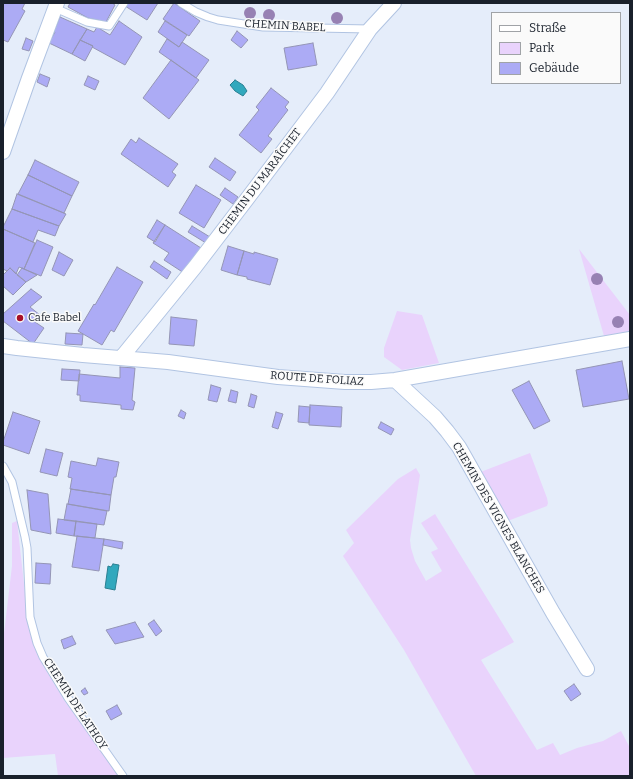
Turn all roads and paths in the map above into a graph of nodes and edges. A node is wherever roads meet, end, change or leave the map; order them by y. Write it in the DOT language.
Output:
graph roads {
  1 [pos="124,3"];
  2 [pos="181,3"];
  3 [pos="394,3"];
  4 [pos="56,5"];
  5 [pos="370,29"];
  6 [pos="3,152"];
  7 [pos="630,339"];
  8 [pos="3,346"];
  9 [pos="121,358"];
  10 [pos="395,380"];
  11 [pos="3,466"];
  12 [pos="587,669"];
  13 [pos="123,776"];
  1 -- 4 [label="lane"];
  2 -- 5 [label="lane, CHEMIN BABEL"];
  3 -- 5 [label="street, CHEMIN DU MARAÎCHET"];
  4 -- 6 [label="street"];
  5 -- 9 [label="street, CHEMIN DU MARAÎCHET"];
  7 -- 10 [label="street, ROUTE DE FOLIAZ"];
  8 -- 9 [label="street, ROUTE DE FOLIAZ"];
  9 -- 10 [label="street, ROUTE DE FOLIAZ"];
  10 -- 12 [label="street, CHEMIN DES VIGNES BLANCHES"];
  11 -- 13 [label="lane, CHEMIN DE LATHOY"];
}
